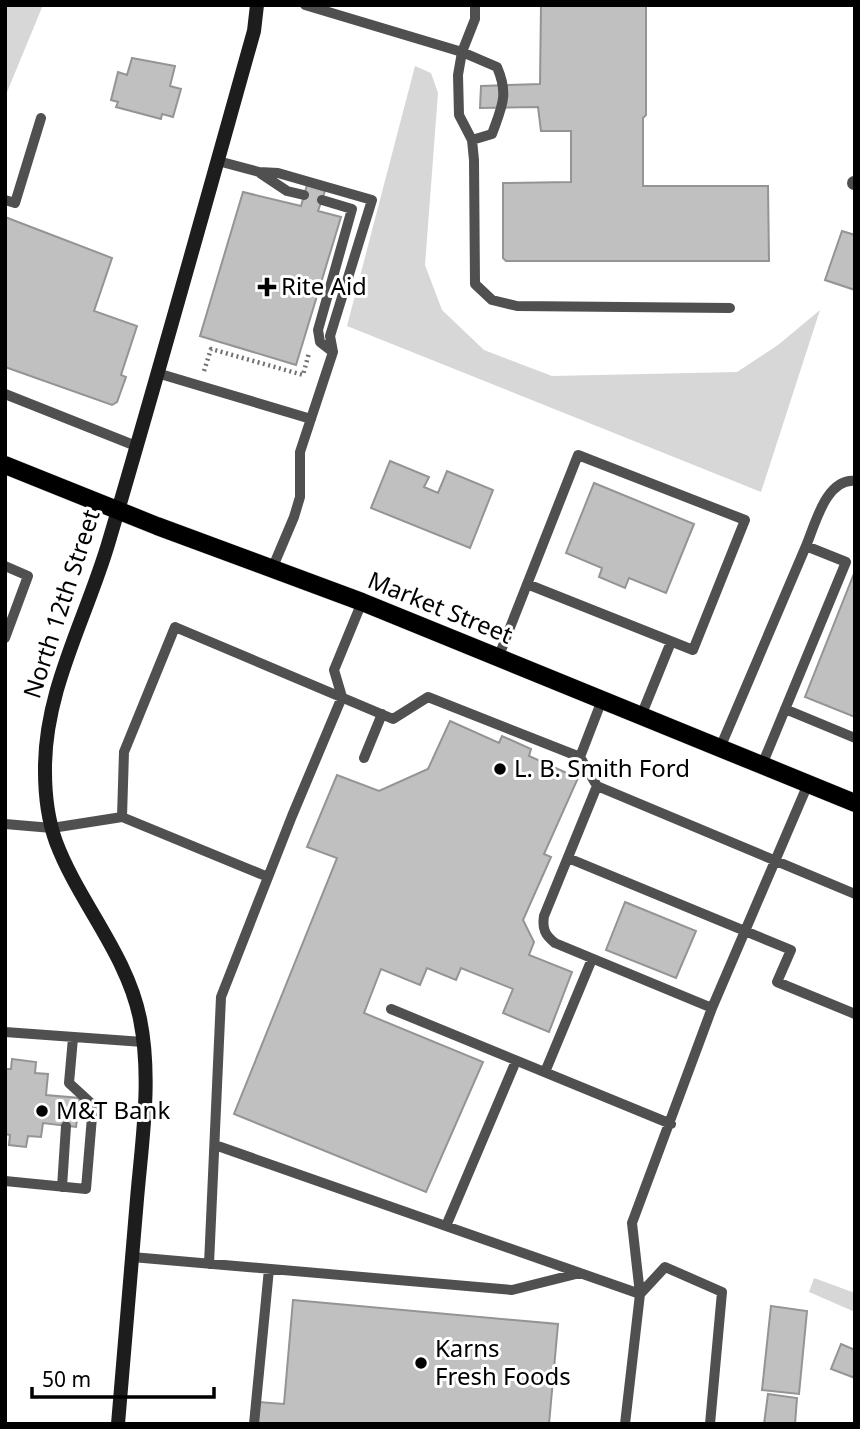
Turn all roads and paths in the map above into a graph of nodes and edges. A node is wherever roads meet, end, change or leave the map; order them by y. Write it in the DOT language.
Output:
graph roads {
  1 [pos="257,5"];
  2 [pos="305,5"];
  3 [pos="475,5"];
  4 [pos="462,52"];
  5 [pos="41,118"];
  6 [pos="472,140"];
  7 [pos="218,161"];
  8 [pos="259,172"];
  9 [pos="304,195"];
  10 [pos="5,200"];
  11 [pos="322,200"];
  12 [pos="730,308"];
  13 [pos="309,352"];
  14 [pos="333,352"];
  15 [pos="204,372"];
  16 [pos="157,373"];
  17 [pos="5,394"];
  18 [pos="311,419"];
  19 [pos="136,446"];
  20 [pos="5,465"];
  21 [pos="855,481"];
  22 [pos="118,510"];
  23 [pos="806,546"];
  24 [pos="5,566"];
  25 [pos="272,569"];
  26 [pos="527,584"];
  27 [pos="362,603"];
  28 [pos="5,638"];
  29 [pos="671,642"];
  30 [pos="498,658"];
  31 [pos="342,697"];
  32 [pos="602,701"];
  33 [pos="785,709"];
  34 [pos="382,714"];
  35 [pos="641,716"];
  36 [pos="855,738"];
  37 [pos="720,748"];
  38 [pos="580,757"];
  39 [pos="364,758"];
  40 [pos="762,765"];
  41 [pos="808,784"];
  42 [pos="597,786"];
  43 [pos="855,803"];
  44 [pos="122,817"];
  45 [pos="5,824"];
  46 [pos="52,828"];
  47 [pos="568,858"];
  48 [pos="776,861"];
  49 [pos="268,877"];
  50 [pos="855,894"];
  51 [pos="745,931"];
  52 [pos="592,959"];
  53 [pos="391,1009"];
  54 [pos="712,1009"];
  55 [pos="855,1014"];
  56 [pos="5,1032"];
  57 [pos="72,1038"];
  58 [pos="143,1042"];
  59 [pos="516,1061"];
  60 [pos="545,1072"];
  61 [pos="69,1083"];
  62 [pos="68,1097"];
  63 [pos="671,1124"];
  64 [pos="66,1126"];
  65 [pos="215,1145"];
  66 [pos="5,1181"];
  67 [pos="62,1186"];
  68 [pos="446,1226"];
  69 [pos="132,1257"];
  70 [pos="209,1264"];
  71 [pos="269,1269"];
  72 [pos="580,1273"];
  73 [pos="640,1294"];
  74 [pos="118,1424"];
  75 [pos="254,1424"];
  76 [pos="625,1424"];
  77 [pos="710,1424"];
  1 -- 7 [label="main road, North 12th Street"];
  2 -- 4 [label="lane"];
  3 -- 4 [label="lane"];
  4 -- 6 [label="lane"];
  4 -- 6 [label="lane"];
  5 -- 10 [label="lane"];
  6 -- 12 [label="lane"];
  7 -- 8 [label="lane"];
  7 -- 16 [label="main road, North 12th Street"];
  8 -- 9 [label="lane"];
  8 -- 14 [label="lane"];
  11 -- 14 [label="lane"];
  13 -- 15 [label="path"];
  14 -- 18 [label="lane"];
  16 -- 18 [label="lane"];
  16 -- 19 [label="main road, North 12th Street"];
  17 -- 19 [label="lane"];
  18 -- 25 [label="lane"];
  19 -- 22 [label="main road, North 12th Street"];
  20 -- 22 [label="main road, Market Street"];
  21 -- 23 [label="lane"];
  22 -- 25 [label="main road, Market Street"];
  22 -- 46 [label="main road, North 12th Street"];
  23 -- 33 [label="lane"];
  23 -- 37 [label="lane"];
  24 -- 28 [label="lane"];
  25 -- 27 [label="main road, Market Street"];
  26 -- 29 [label="lane"];
  26 -- 29 [label="lane"];
  26 -- 30 [label="lane"];
  27 -- 30 [label="main road, Market Street"];
  27 -- 31 [label="lane"];
  29 -- 35 [label="lane"];
  30 -- 32 [label="main road, Market Street"];
  31 -- 34 [label="lane"];
  31 -- 44 [label="lane"];
  31 -- 49 [label="lane"];
  32 -- 35 [label="main road, Market Street"];
  32 -- 38 [label="lane"];
  33 -- 36 [label="lane"];
  33 -- 40 [label="lane"];
  34 -- 38 [label="lane"];
  34 -- 39 [label="lane"];
  35 -- 37 [label="main road, Market Street"];
  37 -- 40 [label="main road, Market Street"];
  38 -- 42 [label="lane"];
  40 -- 41 [label="main road, Market Street"];
  41 -- 43 [label="main road, Market Street"];
  41 -- 48 [label="lane"];
  42 -- 47 [label="lane"];
  42 -- 48 [label="lane"];
  44 -- 46 [label="lane"];
  44 -- 49 [label="lane"];
  45 -- 46 [label="lane"];
  46 -- 58 [label="main road, North 12th Street"];
  47 -- 51 [label="lane"];
  47 -- 52 [label="lane"];
  48 -- 50 [label="lane"];
  48 -- 51 [label="lane"];
  49 -- 65 [label="lane"];
  51 -- 54 [label="lane"];
  51 -- 55 [label="lane"];
  52 -- 54 [label="lane"];
  52 -- 60 [label="lane"];
  53 -- 59 [label="lane"];
  54 -- 63 [label="lane"];
  56 -- 57 [label="lane"];
  57 -- 58 [label="lane"];
  57 -- 61 [label="lane"];
  58 -- 69 [label="main road, North 12th Street"];
  59 -- 60 [label="lane"];
  59 -- 68 [label="lane"];
  60 -- 63 [label="lane"];
  61 -- 62 [label="lane"];
  61 -- 67 [label="lane"];
  63 -- 73 [label="lane"];
  64 -- 67 [label="lane"];
  65 -- 68 [label="lane"];
  65 -- 70 [label="lane"];
  66 -- 67 [label="lane"];
  68 -- 72 [label="lane"];
  69 -- 70 [label="lane"];
  69 -- 74 [label="main road, North 12th Street"];
  70 -- 71 [label="lane"];
  71 -- 72 [label="lane"];
  71 -- 75 [label="lane"];
  72 -- 73 [label="lane"];
  73 -- 76 [label="lane"];
  73 -- 77 [label="lane"];
}
